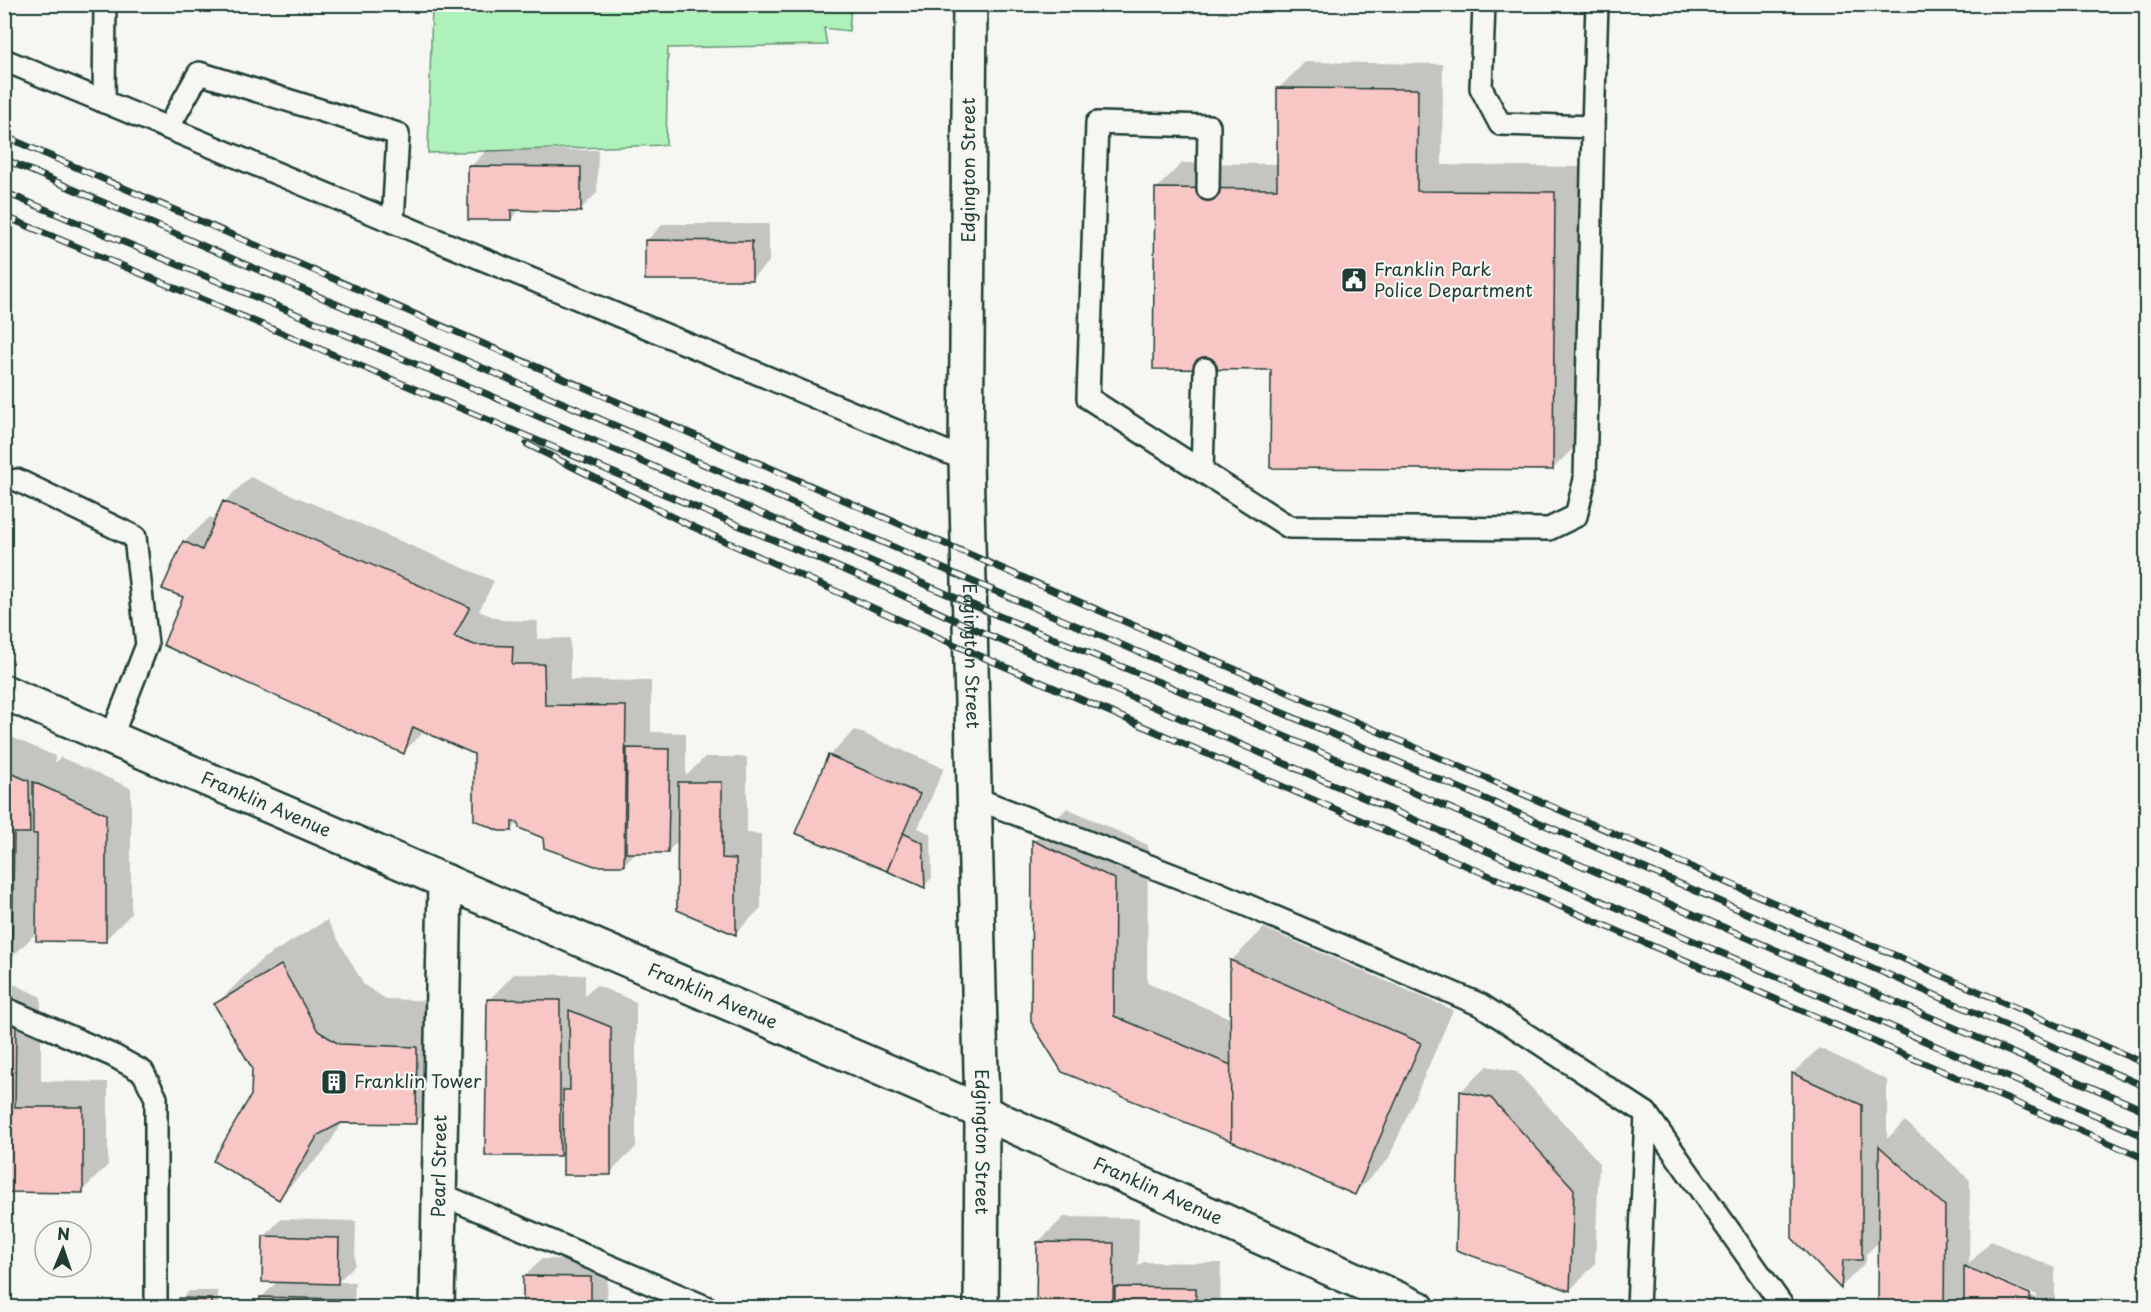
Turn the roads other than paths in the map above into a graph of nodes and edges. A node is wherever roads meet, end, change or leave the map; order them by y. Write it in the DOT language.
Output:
graph roads {
  1 [pos="105,4"];
  2 [pos="970,4"];
  3 [pos="1484,4"];
  4 [pos="1597,4"];
  5 [pos="4,60"];
  6 [pos="104,102"];
  7 [pos="1593,127"];
  8 [pos="168,128"];
  9 [pos="1208,189"];
  10 [pos="393,222"];
  11 [pos="1205,369"];
  12 [pos="966,460"];
  13 [pos="1202,471"];
  14 [pos="17,480"];
  15 [pos="4,692"];
  16 [pos="111,738"];
  17 [pos="975,798"];
  18 [pos="445,881"];
  19 [pos="4,1008"];
  20 [pos="982,1112"];
  21 [pos="1646,1113"];
  22 [pos="438,1193"];
  23 [pos="708,1307"];
  24 [pos="156,1308"];
  25 [pos="438,1308"];
  26 [pos="981,1308"];
  27 [pos="1418,1308"];
  28 [pos="1638,1308"];
  29 [pos="1784,1308"];
  1 -- 6 [label="lane"];
  2 -- 12 [label="street, Edgington Street"];
  3 -- 7 [label="lane"];
  4 -- 7 [label="lane"];
  5 -- 6 [label="lane"];
  6 -- 8 [label="lane"];
  7 -- 13 [label="lane"];
  8 -- 10 [label="lane"];
  8 -- 10 [label="lane"];
  9 -- 13 [label="lane"];
  10 -- 12 [label="lane"];
  11 -- 13 [label="lane"];
  12 -- 17 [label="street, Edgington Street"];
  14 -- 16 [label="lane"];
  15 -- 16 [label="street, Franklin Avenue"];
  16 -- 18 [label="street, Franklin Avenue"];
  17 -- 20 [label="street, Edgington Street"];
  17 -- 21 [label="lane"];
  18 -- 20 [label="street, Franklin Avenue"];
  18 -- 22 [label="street, Pearl Street"];
  19 -- 24 [label="lane"];
  20 -- 26 [label="street, Edgington Street"];
  20 -- 27 [label="street, Franklin Avenue"];
  21 -- 28 [label="lane"];
  21 -- 29 [label="lane"];
  22 -- 23 [label="lane"];
  22 -- 25 [label="street, Pearl Street"];
}
